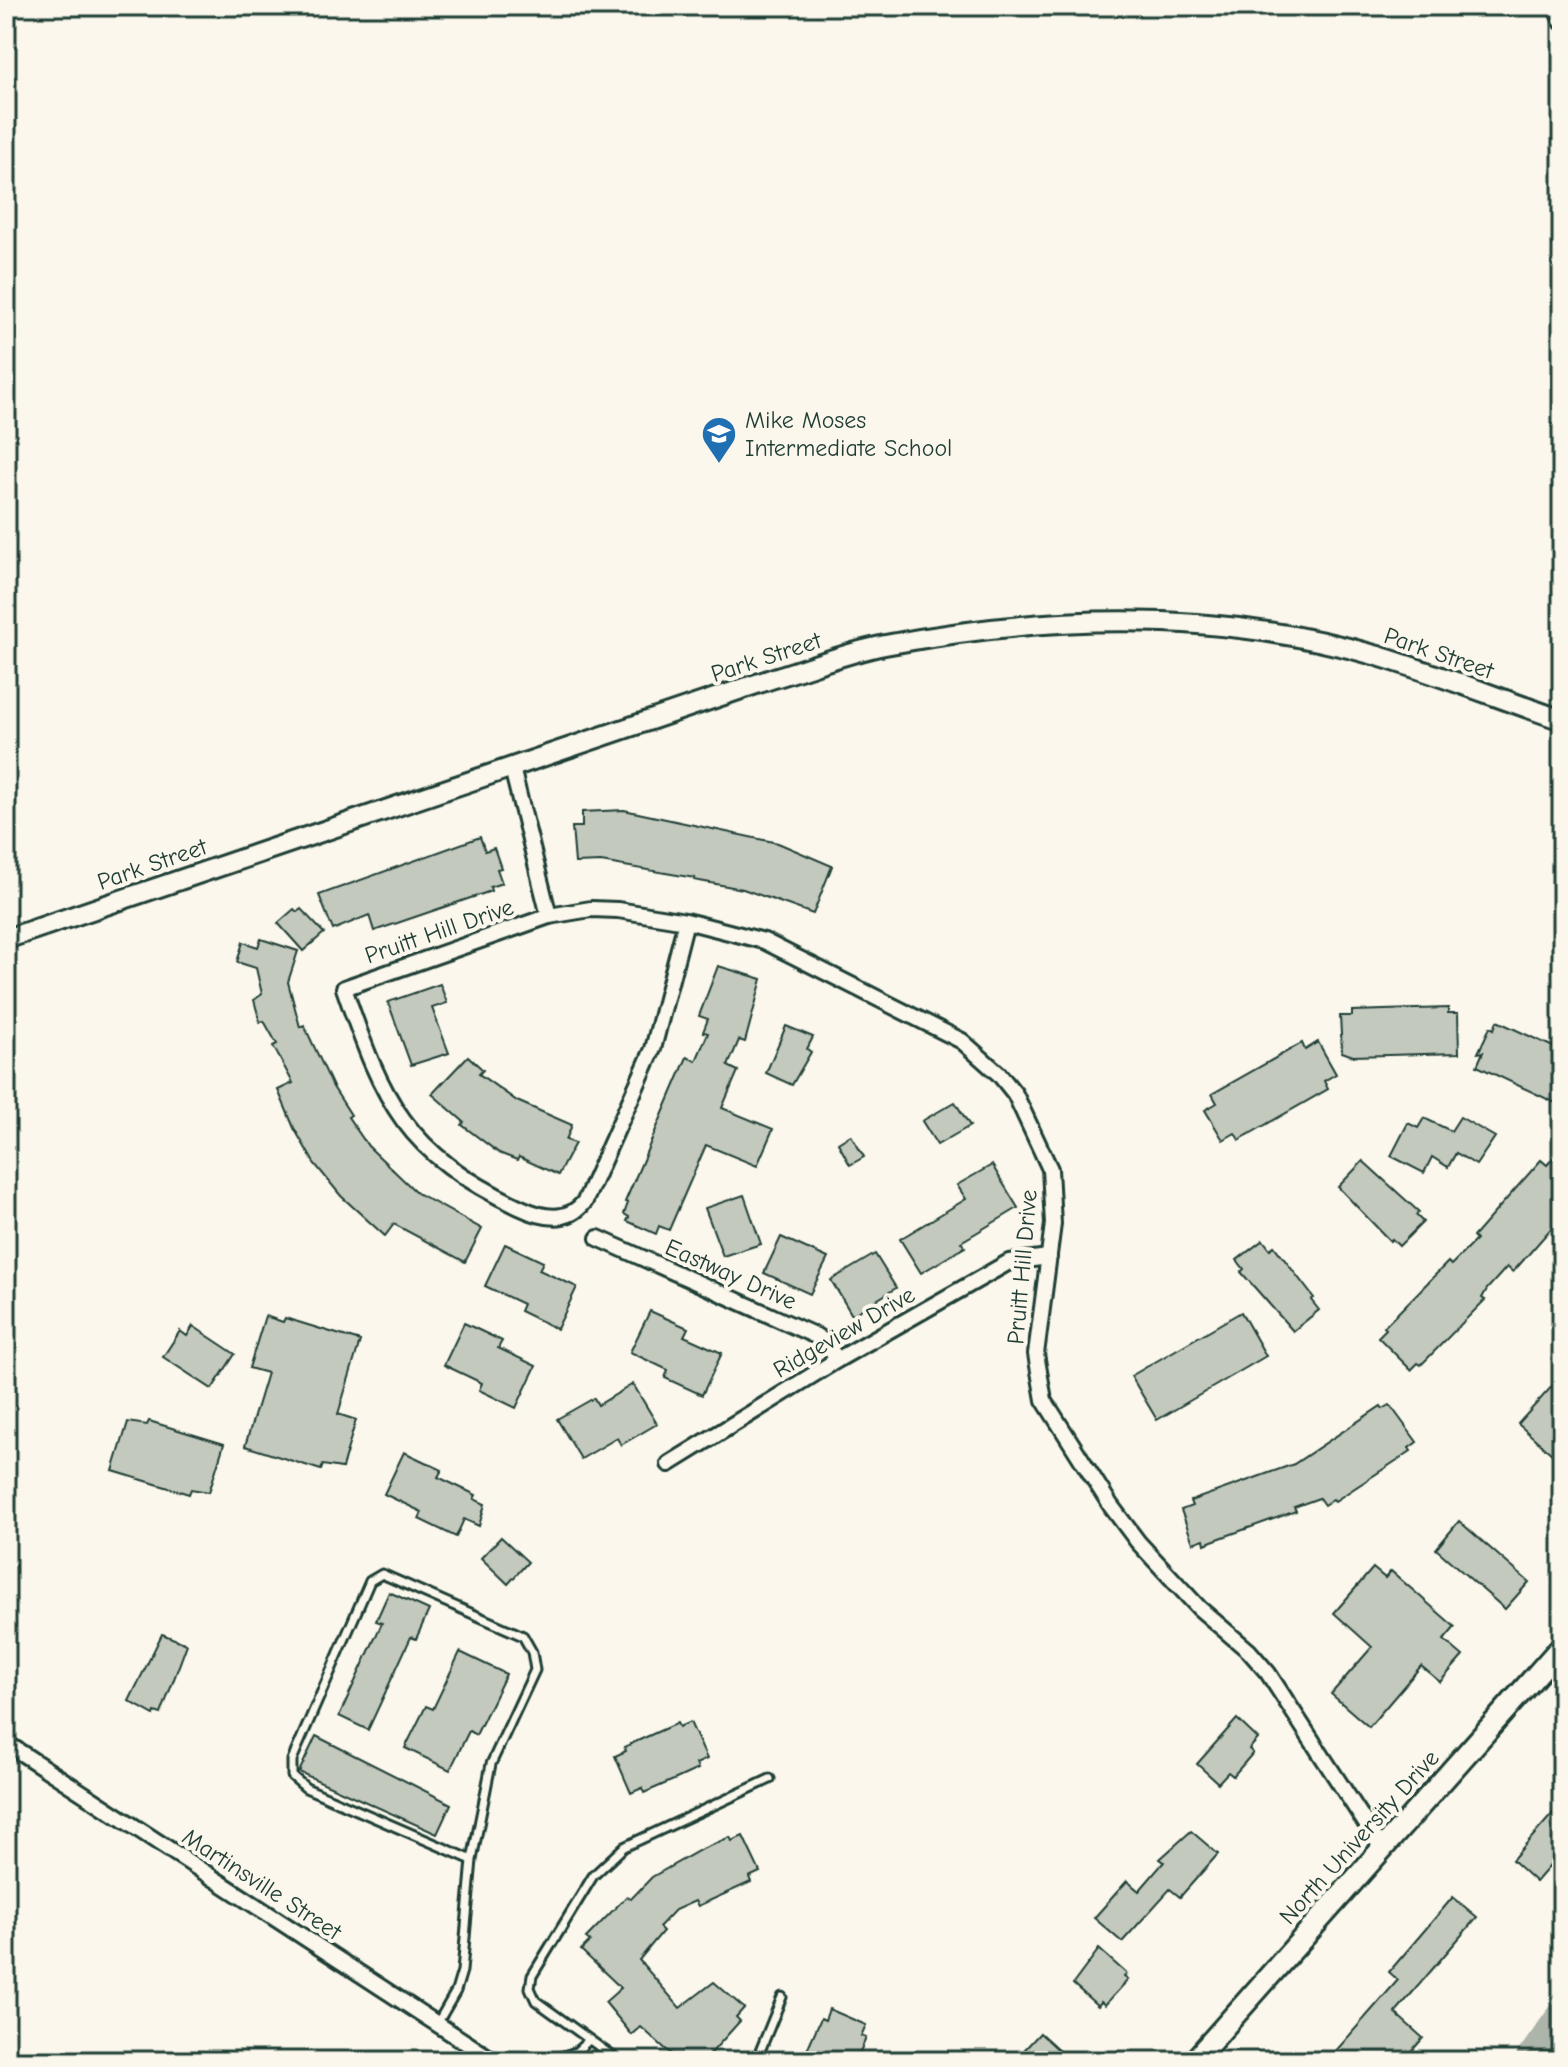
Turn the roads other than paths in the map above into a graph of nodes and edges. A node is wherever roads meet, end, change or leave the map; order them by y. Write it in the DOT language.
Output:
graph roads {
  1 [pos="1555,6"];
  2 [pos="1562,22"];
  3 [pos="1562,720"];
  4 [pos="512,768"];
  5 [pos="549,916"];
  6 [pos="686,921"];
  7 [pos="6,939"];
  8 [pos="598,1238"];
  9 [pos="1049,1257"];
  10 [pos="837,1360"];
  11 [pos="669,1464"];
  12 [pos="1562,1646"];
  13 [pos="6,1743"];
  14 [pos="770,1779"];
  15 [pos="1383,1850"];
  16 [pos="472,1860"];
  17 [pos="782,1997"];
  18 [pos="437,2024"];
  19 [pos="589,2040"];
  20 [pos="494,2061"];
  21 [pos="548,2061"];
  22 [pos="619,2061"];
  23 [pos="756,2061"];
  24 [pos="1194,2061"];
  1 -- 2 [label="street"];
  3 -- 4 [label="street, Park Street"];
  4 -- 5 [label="street, Pruitt Hill Drive"];
  4 -- 7 [label="street, Park Street"];
  5 -- 6 [label="street, Pruitt Hill Drive"];
  5 -- 6 [label="street, Pruitt Hill Drive"];
  6 -- 9 [label="street, Pruitt Hill Drive"];
  8 -- 10 [label="street, Eastway Drive"];
  9 -- 10 [label="street, Ridgeview Drive"];
  9 -- 15 [label="street, Pruitt Hill Drive"];
  10 -- 11 [label="street, Ridgeview Drive"];
  12 -- 15 [label="main road, North University Drive"];
  13 -- 18 [label="street, Martinsville Street"];
  14 -- 19 [label="lane"];
  15 -- 24 [label="main road, North University Drive"];
  16 -- 16 [label="lane"];
  16 -- 18 [label="lane"];
  17 -- 23 [label="lane"];
  18 -- 20 [label="street, Martinsville Street"];
  19 -- 21 [label="lane"];
  19 -- 22 [label="lane"];
}
